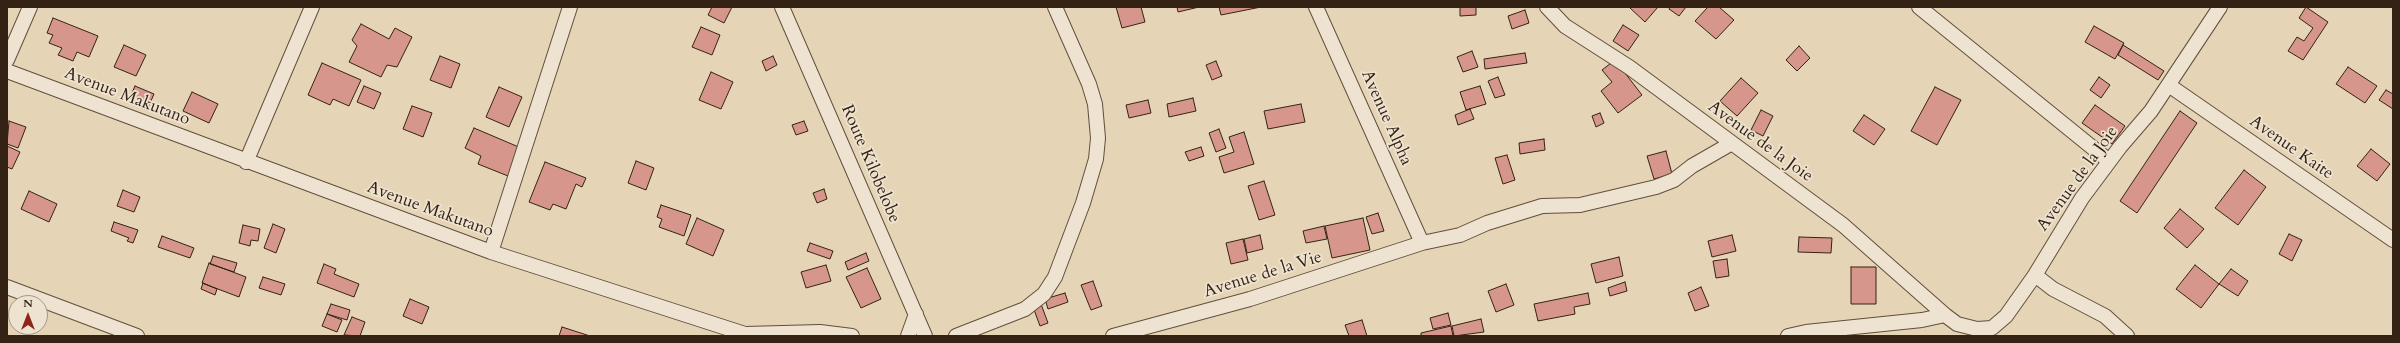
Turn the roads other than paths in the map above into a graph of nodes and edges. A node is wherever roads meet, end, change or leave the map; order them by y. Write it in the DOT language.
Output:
graph roads {
  1 [pos="30,7"];
  2 [pos="312,7"];
  3 [pos="570,7"];
  4 [pos="782,7"];
  5 [pos="1055,7"];
  6 [pos="1316,7"];
  7 [pos="1919,7"];
  8 [pos="2220,7"];
  9 [pos="1553,10"];
  10 [pos="7,60"];
  11 [pos="7,71"];
  12 [pos="2170,86"];
  13 [pos="1732,143"];
  14 [pos="2109,161"];
  15 [pos="246,162"];
  16 [pos="2393,240"];
  17 [pos="1422,243"];
  18 [pos="491,252"];
  19 [pos="2035,276"];
  20 [pos="7,287"];
  21 [pos="916,314"];
  22 [pos="1945,315"];
  23 [pos="1996,332"];
  24 [pos="744,335"];
  25 [pos="138,336"];
  26 [pos="852,336"];
  27 [pos="908,336"];
  28 [pos="924,336"];
  29 [pos="956,336"];
  30 [pos="1113,336"];
  31 [pos="1788,336"];
  32 [pos="2127,336"];
  1 -- 10 [label="street"];
  2 -- 15 [label="street"];
  3 -- 18 [label="street"];
  4 -- 21 [label="street, Route Kilobelobe"];
  5 -- 29 [label="street"];
  6 -- 17 [label="street, Avenue Alpha"];
  7 -- 14 [label="street"];
  8 -- 12 [label="street, Avenue de la Joie"];
  9 -- 13 [label="street, Avenue de la Joie"];
  11 -- 15 [label="street, Avenue Makutano"];
  12 -- 14 [label="street, Avenue de la Joie"];
  12 -- 16 [label="street, Avenue Kaite"];
  13 -- 17 [label="street, Avenue de la Vie"];
  13 -- 22 [label="street, Avenue de la Joie"];
  14 -- 19 [label="street, Avenue de la Joie"];
  15 -- 18 [label="street, Avenue Makutano"];
  17 -- 30 [label="street, Avenue de la Vie"];
  18 -- 24 [label="street, Avenue Makutano"];
  19 -- 23 [label="street, Avenue de la Joie"];
  19 -- 32 [label="street"];
  20 -- 25 [label="street"];
  21 -- 27 [label="street"];
  21 -- 28 [label="street, Route Kilobelobe"];
  22 -- 23 [label="street, Avenue de la Joie"];
  22 -- 31 [label="street"];
  24 -- 26 [label="street, Avenue Makutano"];
}
